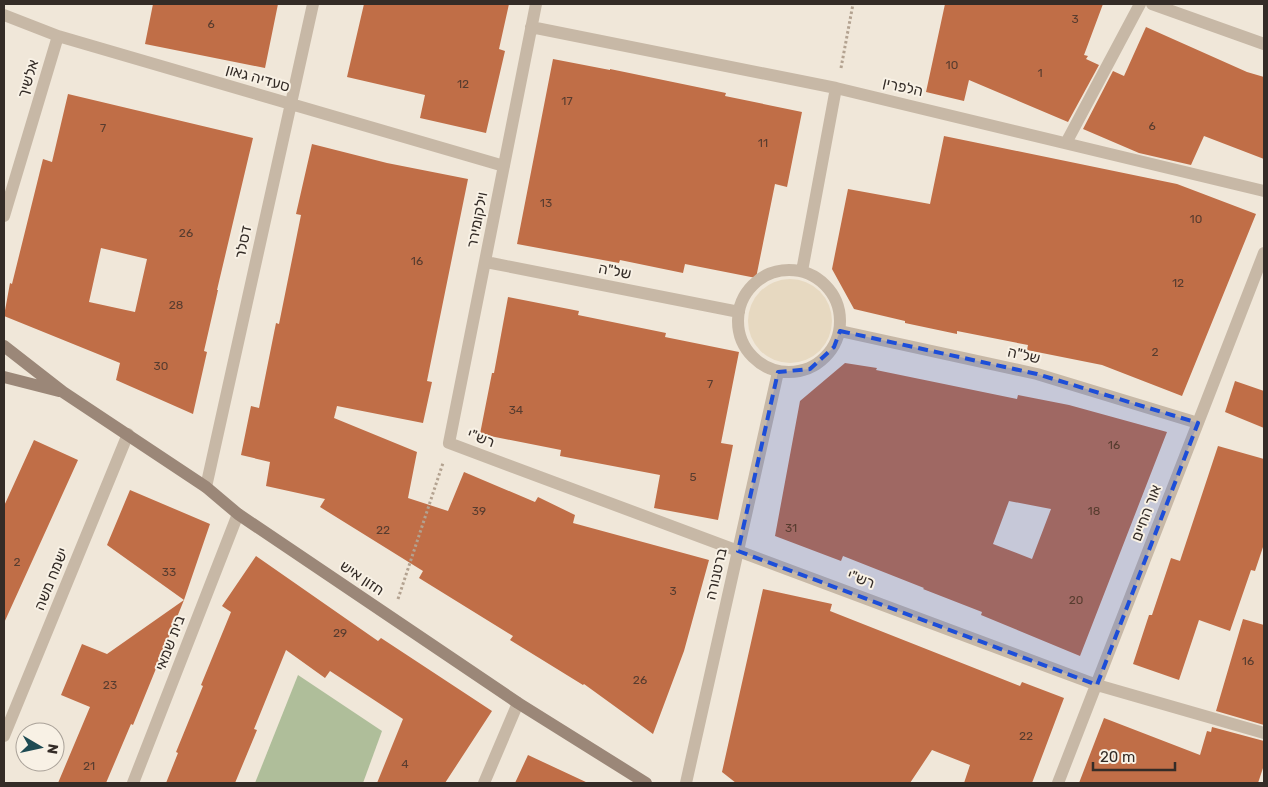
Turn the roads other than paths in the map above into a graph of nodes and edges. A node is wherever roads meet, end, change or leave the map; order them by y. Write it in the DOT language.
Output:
graph roads {
  1 [pos="313,4"];
  2 [pos="536,4"];
  3 [pos="1140,4"];
  4 [pos="1152,4"];
  5 [pos="4,15"];
  6 [pos="531,27"];
  7 [pos="58,36"];
  8 [pos="1264,44"];
  9 [pos="836,88"];
  10 [pos="290,104"];
  11 [pos="1066,143"];
  12 [pos="504,166"];
  13 [pos="1264,191"];
  14 [pos="4,216"];
  15 [pos="1264,254"];
  16 [pos="486,262"];
  17 [pos="802,271"];
  18 [pos="738,312"];
  19 [pos="840,331"];
  20 [pos="4,346"];
  21 [pos="778,372"];
  22 [pos="4,377"];
  23 [pos="63,392"];
  24 [pos="1198,423"];
  25 [pos="128,434"];
  26 [pos="450,443"];
  27 [pos="206,487"];
  28 [pos="238,514"];
  29 [pos="738,551"];
  30 [pos="1097,685"];
  31 [pos="518,703"];
  32 [pos="1264,734"];
  33 [pos="4,736"];
  34 [pos="133,783"];
  35 [pos="484,783"];
  36 [pos="646,783"];
  37 [pos="686,783"];
  38 [pos="1058,783"];
  1 -- 10 [label="street, דסלר"];
  2 -- 6 [label="street, וילקומירר"];
  3 -- 11 [label="street"];
  4 -- 8 [label="street"];
  5 -- 7 [label="street, סעדיה גאון"];
  6 -- 9 [label="street, הלפרין"];
  6 -- 12 [label="street, וילקומירר"];
  7 -- 10 [label="street, סעדיה גאון"];
  7 -- 14 [label="street, אלשיך"];
  9 -- 11 [label="street, הלפרין"];
  9 -- 17 [label="street"];
  10 -- 12 [label="street, סעדיה גאון"];
  10 -- 27 [label="street, דסלר"];
  11 -- 13 [label="street, הלפרין"];
  12 -- 16 [label="street, וילקומירר"];
  15 -- 24 [label="street, אור החיים"];
  16 -- 18 [label="street, של\"ה"];
  16 -- 26 [label="street, וילקומירר"];
  17 -- 18 [label="street"];
  17 -- 19 [label="street"];
  18 -- 21 [label="street"];
  19 -- 21 [label="street"];
  19 -- 24 [label="street, של\"ה"];
  20 -- 23 [label="street, חזון איש"];
  21 -- 29 [label="street, ברטנורה"];
  22 -- 23 [label="street, חזון איש"];
  23 -- 25 [label="street, חזון איש"];
  24 -- 30 [label="street, אור החיים"];
  25 -- 27 [label="street, חזון איש"];
  25 -- 33 [label="street, ישמח משה"];
  26 -- 29 [label="street, רש\"י"];
  27 -- 28 [label="street, חזון איש"];
  28 -- 31 [label="street, חזון איש"];
  28 -- 34 [label="street, בית שמאי"];
  29 -- 30 [label="street, רש\"י"];
  29 -- 37 [label="street, ברטנורה"];
  30 -- 32 [label="street, רש\"י"];
  30 -- 38 [label="street, אור החיים"];
  31 -- 35 [label="street"];
  31 -- 36 [label="street, חזון איש"];
}
